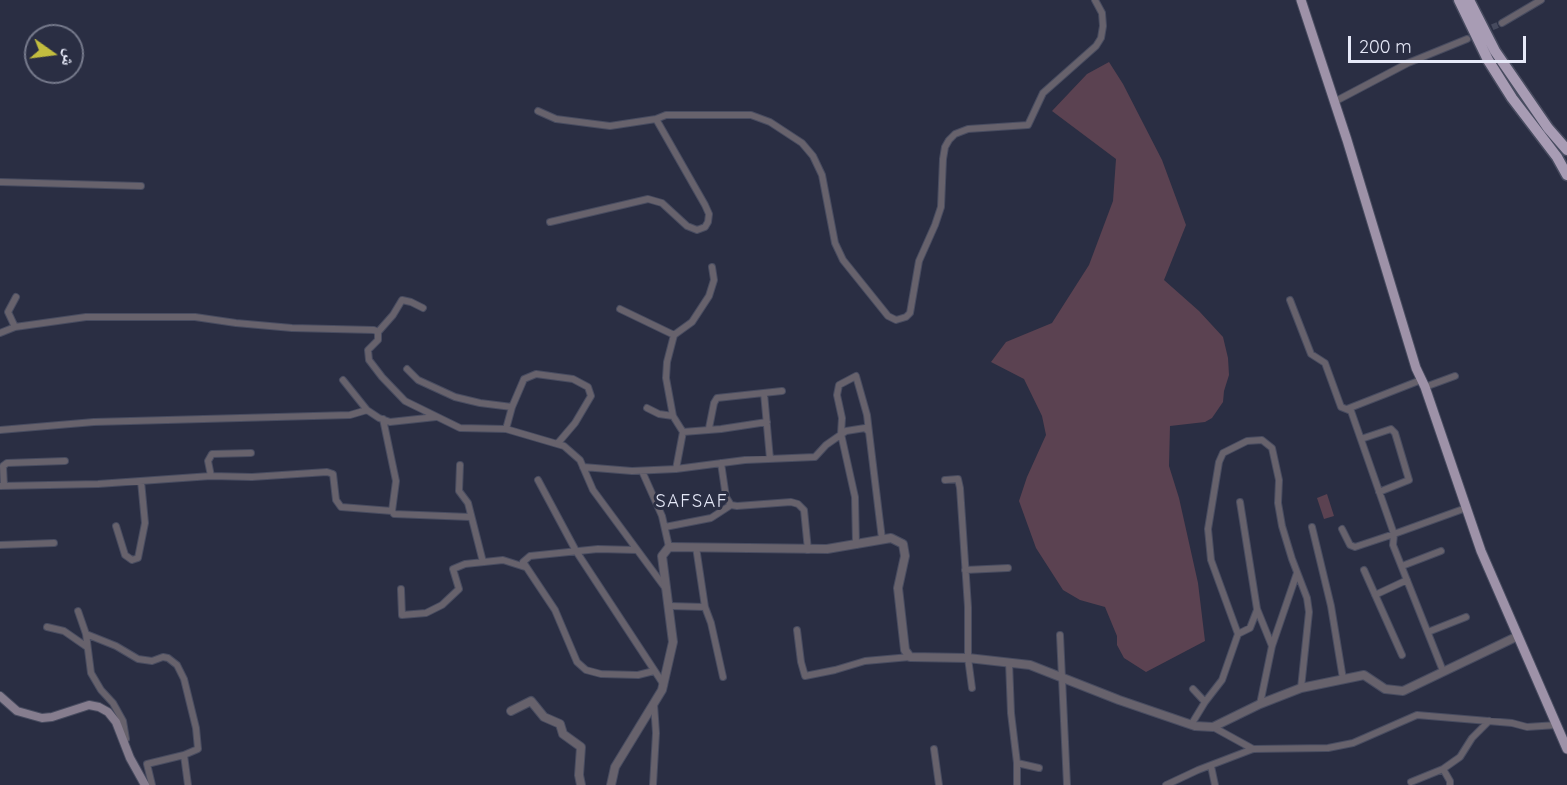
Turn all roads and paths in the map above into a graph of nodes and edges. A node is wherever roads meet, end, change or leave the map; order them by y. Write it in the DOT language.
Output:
graph roads {
  1 [pos="1095,0"];
  2 [pos="1301,0"];
  3 [pos="1459,0"];
  4 [pos="1468,0"];
  5 [pos="1541,0"];
  6 [pos="1502,24"];
  7 [pos="1467,39"];
  8 [pos="1334,102"];
  9 [pos="538,111"];
  10 [pos="656,119"];
  11 [pos="1567,150"];
  12 [pos="1567,175"];
  13 [pos="0,182"];
  14 [pos="141,186"];
  15 [pos="550,222"];
  16 [pos="712,267"];
  17 [pos="16,297"];
  18 [pos="1290,300"];
  19 [pos="423,308"];
  20 [pos="620,309"];
  21 [pos="15,327"];
  22 [pos="378,332"];
  23 [pos="0,333"];
  24 [pos="674,334"];
  25 [pos="407,369"];
  26 [pos="1455,376"];
  27 [pos="343,380"];
  28 [pos="1423,383"];
  29 [pos="782,391"];
  30 [pos="764,393"];
  31 [pos="512,407"];
  32 [pos="647,408"];
  33 [pos="1346,409"];
  34 [pos="368,410"];
  35 [pos="673,416"];
  36 [pos="438,417"];
  37 [pos="383,419"];
  38 [pos="767,422"];
  39 [pos="709,428"];
  40 [pos="506,429"];
  41 [pos="0,430"];
  42 [pos="683,432"];
  43 [pos="869,432"];
  44 [pos="841,434"];
  45 [pos="1361,440"];
  46 [pos="558,443"];
  47 [pos="252,453"];
  48 [pos="770,459"];
  49 [pos="65,461"];
  50 [pos="722,463"];
  51 [pos="460,465"];
  52 [pos="584,467"];
  53 [pos="676,469"];
  54 [pos="642,471"];
  55 [pos="211,476"];
  56 [pos="538,480"];
  57 [pos="945,480"];
  58 [pos="141,481"];
  59 [pos="2,486"];
  60 [pos="1379,492"];
  61 [pos="1240,502"];
  62 [pos="731,505"];
  63 [pos="1466,508"];
  64 [pos="392,511"];
  65 [pos="470,518"];
  66 [pos="116,526"];
  67 [pos="665,527"];
  68 [pos="1312,527"];
  69 [pos="1342,529"];
  70 [pos="1394,534"];
  71 [pos="882,539"];
  72 [pos="54,543"];
  73 [pos="0,545"];
  74 [pos="856,545"];
  75 [pos="669,547"];
  76 [pos="696,547"];
  77 [pos="636,550"];
  78 [pos="808,550"];
  79 [pos="576,551"];
  80 [pos="1441,551"];
  81 [pos="483,562"];
  82 [pos="1402,566"];
  83 [pos="525,567"];
  84 [pos="1008,568"];
  85 [pos="965,570"];
  86 [pos="1364,570"];
  87 [pos="1297,573"];
  88 [pos="1407,580"];
  89 [pos="401,589"];
  90 [pos="666,590"];
  91 [pos="1375,595"];
  92 [pos="669,606"];
  93 [pos="705,607"];
  94 [pos="1257,609"];
  95 [pos="78,611"];
  96 [pos="1466,617"];
  97 [pos="47,627"];
  98 [pos="797,630"];
  99 [pos="1428,632"];
  100 [pos="86,634"];
  101 [pos="1238,634"];
  102 [pos="1060,635"];
  103 [pos="1518,636"];
  104 [pos="1272,646"];
  105 [pos="87,647"];
  106 [pos="1402,655"];
  107 [pos="910,657"];
  108 [pos="968,658"];
  109 [pos="1009,662"];
  110 [pos="654,671"];
  111 [pos="1443,671"];
  112 [pos="723,677"];
  113 [pos="1061,678"];
  114 [pos="1343,679"];
  115 [pos="664,685"];
  116 [pos="972,688"];
  117 [pos="1301,688"];
  118 [pos="1193,689"];
  119 [pos="0,696"];
  120 [pos="1205,702"];
  121 [pos="654,704"];
  122 [pos="1260,704"];
  123 [pos="511,711"];
  124 [pos="1489,721"];
  125 [pos="1191,725"];
  126 [pos="1557,725"];
  127 [pos="1213,727"];
  128 [pos="934,749"];
  129 [pos="1252,749"];
  130 [pos="1567,749"];
  131 [pos="183,755"];
  132 [pos="129,758"];
  133 [pos="1017,763"];
  134 [pos="1211,766"];
  135 [pos="1039,768"];
  136 [pos="1443,768"];
  137 [pos="1411,782"];
  138 [pos="145,785"];
  139 [pos="152,785"];
  140 [pos="188,785"];
  141 [pos="581,785"];
  142 [pos="611,785"];
  143 [pos="653,785"];
  144 [pos="939,785"];
  145 [pos="1017,785"];
  146 [pos="1067,785"];
  147 [pos="1166,785"];
  148 [pos="1215,785"];
  149 [pos="1450,785"];
  1 -- 10 [label="street"];
  2 -- 8 [label="main road"];
  3 -- 12 [label="highway"];
  4 -- 11 [label="highway"];
  5 -- 6 [label="street"];
  7 -- 8 [label="street"];
  8 -- 28 [label="main road"];
  9 -- 10 [label="street"];
  10 -- 15 [label="street"];
  13 -- 14 [label="street"];
  16 -- 24 [label="street"];
  17 -- 21 [label="street"];
  18 -- 33 [label="street"];
  19 -- 22 [label="street"];
  20 -- 24 [label="street"];
  21 -- 22 [label="street"];
  21 -- 23 [label="street"];
  22 -- 36 [label="street"];
  24 -- 35 [label="street"];
  25 -- 31 [label="street"];
  26 -- 28 [label="street"];
  27 -- 34 [label="street"];
  28 -- 33 [label="street"];
  28 -- 63 [label="main road"];
  29 -- 30 [label="street"];
  30 -- 38 [label="street"];
  30 -- 39 [label="street"];
  31 -- 40 [label="street"];
  31 -- 46 [label="street"];
  32 -- 35 [label="street"];
  33 -- 45 [label="street"];
  34 -- 37 [label="street"];
  34 -- 41 [label="street"];
  35 -- 42 [label="street"];
  36 -- 37 [label="street"];
  36 -- 40 [label="street"];
  37 -- 64 [label="street"];
  38 -- 39 [label="street"];
  38 -- 48 [label="street"];
  39 -- 42 [label="street"];
  40 -- 46 [label="street"];
  42 -- 53 [label="street"];
  43 -- 44 [label="street"];
  43 -- 44 [label="street"];
  43 -- 71 [label="street"];
  44 -- 48 [label="street"];
  44 -- 74 [label="street"];
  45 -- 60 [label="street"];
  45 -- 60 [label="street"];
  46 -- 52 [label="street"];
  47 -- 55 [label="street"];
  48 -- 50 [label="street"];
  49 -- 59 [label="street"];
  50 -- 53 [label="street"];
  50 -- 62 [label="street"];
  51 -- 65 [label="street"];
  52 -- 54 [label="street"];
  52 -- 77 [label="street"];
  53 -- 54 [label="street"];
  54 -- 67 [label="street"];
  55 -- 58 [label="street"];
  55 -- 64 [label="street"];
  56 -- 79 [label="street"];
  57 -- 85 [label="street"];
  58 -- 59 [label="street"];
  58 -- 66 [label="street"];
  60 -- 70 [label="street"];
  61 -- 94 [label="street"];
  62 -- 67 [label="street"];
  62 -- 78 [label="street"];
  63 -- 70 [label="street"];
  63 -- 103 [label="main road"];
  64 -- 65 [label="street"];
  65 -- 81 [label="street"];
  67 -- 75 [label="street"];
  68 -- 114 [label="street"];
  69 -- 70 [label="street"];
  70 -- 82 [label="street"];
  71 -- 74 [label="street"];
  71 -- 107 [label="street"];
  72 -- 73 [label="street"];
  74 -- 78 [label="street"];
  75 -- 76 [label="street"];
  75 -- 90 [label="street"];
  76 -- 78 [label="street"];
  76 -- 93 [label="street"];
  77 -- 79 [label="street"];
  77 -- 90 [label="street"];
  79 -- 83 [label="street"];
  79 -- 110 [label="street"];
  80 -- 82 [label="street"];
  81 -- 83 [label="street"];
  81 -- 89 [label="street"];
  82 -- 88 [label="street"];
  83 -- 110 [label="street"];
  84 -- 85 [label="street"];
  85 -- 108 [label="street"];
  86 -- 91 [label="street"];
  87 -- 101 [label="street"];
  87 -- 104 [label="street"];
  87 -- 117 [label="street"];
  88 -- 91 [label="street"];
  88 -- 99 [label="street"];
  90 -- 92 [label="street"];
  91 -- 106 [label="street"];
  92 -- 93 [label="street"];
  92 -- 115 [label="street"];
  93 -- 112 [label="street"];
  94 -- 101 [label="street"];
  94 -- 104 [label="street"];
  95 -- 100 [label="street"];
  96 -- 99 [label="street"];
  97 -- 105 [label="street"];
  98 -- 107 [label="street"];
  99 -- 111 [label="street"];
  100 -- 105 [label="street"];
  100 -- 131 [label="street"];
  101 -- 120 [label="street"];
  102 -- 113 [label="street"];
  103 -- 111 [label="street"];
  103 -- 126 [label="main road"];
  104 -- 122 [label="street"];
  105 -- 132 [label="street"];
  107 -- 108 [label="street"];
  108 -- 109 [label="street"];
  108 -- 116 [label="street"];
  109 -- 113 [label="street"];
  109 -- 133 [label="street"];
  110 -- 115 [label="street"];
  111 -- 114 [label="street"];
  113 -- 125 [label="street"];
  113 -- 146 [label="street"];
  114 -- 117 [label="street"];
  115 -- 121 [label="street"];
  117 -- 122 [label="street"];
  118 -- 120 [label="street"];
  119 -- 132 [label="main road"];
  120 -- 125 [label="street"];
  121 -- 142 [label="street"];
  121 -- 143 [label="street"];
  122 -- 127 [label="street"];
  123 -- 141 [label="street"];
  124 -- 126 [label="street"];
  124 -- 129 [label="street"];
  124 -- 136 [label="street"];
  125 -- 127 [label="street"];
  126 -- 130 [label="main road"];
  127 -- 129 [label="street"];
  128 -- 144 [label="street"];
  129 -- 134 [label="street"];
  131 -- 139 [label="street"];
  131 -- 140 [label="street"];
  132 -- 138 [label="main road"];
  133 -- 135 [label="street"];
  133 -- 145 [label="street"];
  134 -- 147 [label="street"];
  134 -- 148 [label="street"];
  136 -- 137 [label="street"];
  136 -- 149 [label="street"];
}
